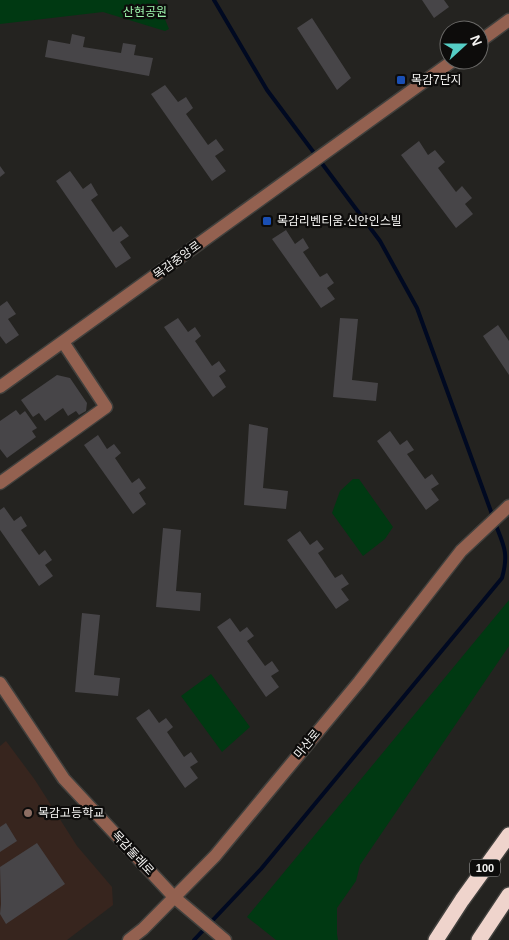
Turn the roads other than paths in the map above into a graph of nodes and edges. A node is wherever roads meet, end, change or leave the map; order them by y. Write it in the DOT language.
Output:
graph roads {
  1 [pos="509,20"];
  2 [pos="489,35"];
  3 [pos="440,70"];
  4 [pos="63,342"];
  5 [pos="0,387"];
  6 [pos="0,483"];
  7 [pos="509,506"];
  8 [pos="0,683"];
  9 [pos="509,835"];
  10 [pos="508,896"];
  11 [pos="174,897"];
  12 [pos="222,938"];
  13 [pos="129,940"];
  14 [pos="436,940"];
  15 [pos="479,940"];
  1 -- 2 [label="street"];
  3 -- 4 [label="street, 목감중앙로"];
  4 -- 5 [label="street, 목감중앙로"];
  4 -- 6 [label="street"];
  7 -- 11 [label="street, 마산로"];
  8 -- 11 [label="street, 목감둘레로"];
  9 -- 14 [label="highway, 100"];
  10 -- 15 [label="highway"];
  11 -- 12 [label="street, 목감둘레로"];
  11 -- 13 [label="street, 마산로"];
}
